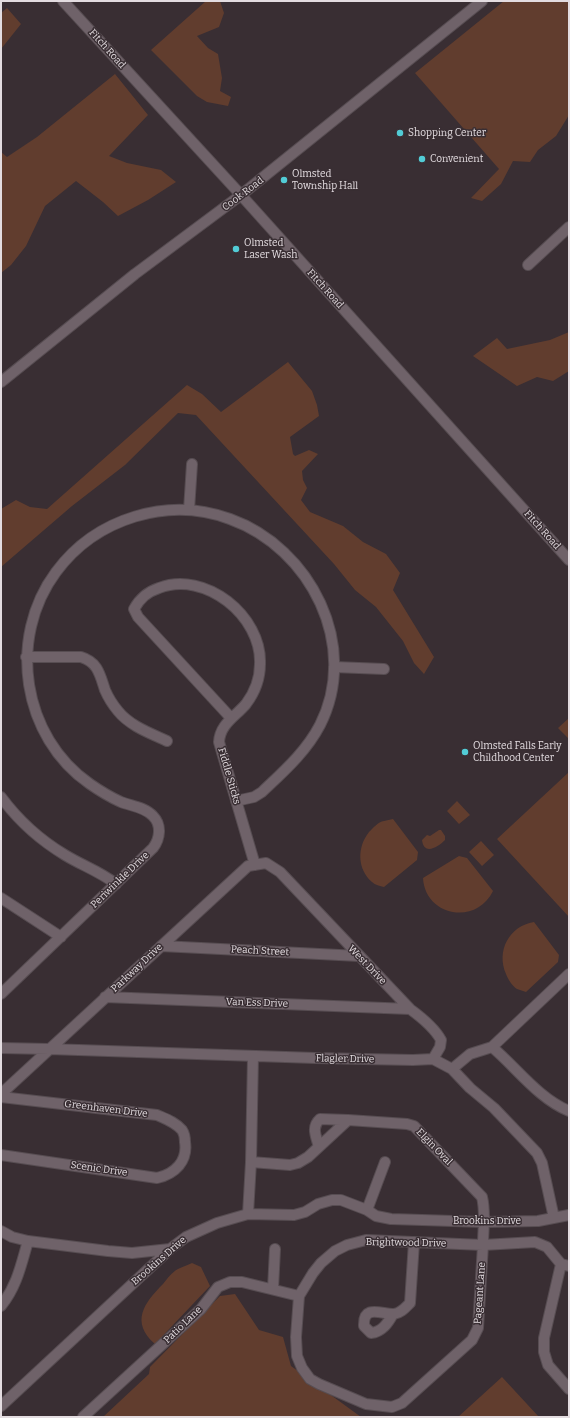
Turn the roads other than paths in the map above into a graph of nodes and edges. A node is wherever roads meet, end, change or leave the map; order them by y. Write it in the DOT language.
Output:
graph roads {
  1 [pos="63,1"];
  2 [pos="482,1"];
  3 [pos="241,196"];
  4 [pos="569,227"];
  5 [pos="528,265"];
  6 [pos="1,382"];
  7 [pos="192,464"];
  8 [pos="189,510"];
  9 [pos="569,560"];
  10 [pos="26,657"];
  11 [pos="334,667"];
  12 [pos="384,669"];
  13 [pos="231,718"];
  14 [pos="167,740"];
  15 [pos="1,797"];
  16 [pos="236,801"];
  17 [pos="254,865"];
  18 [pos="116,884"];
  19 [pos="1,898"];
  20 [pos="61,937"];
  21 [pos="161,946"];
  22 [pos="359,956"];
  23 [pos="569,974"];
  24 [pos="1,994"];
  25 [pos="105,997"];
  26 [pos="410,1009"];
  27 [pos="492,1046"];
  28 [pos="1,1048"];
  29 [pos="49,1049"];
  30 [pos="253,1056"];
  31 [pos="433,1059"];
  32 [pos="452,1069"];
  33 [pos="1,1094"];
  34 [pos="1,1097"];
  35 [pos="569,1111"];
  36 [pos="348,1120"];
  37 [pos="319,1147"];
  38 [pos="185,1153"];
  39 [pos="1,1155"];
  40 [pos="252,1162"];
  41 [pos="385,1162"];
  42 [pos="367,1210"];
  43 [pos="248,1214"];
  44 [pos="569,1215"];
  45 [pos="554,1218"];
  46 [pos="484,1222"];
  47 [pos="1,1231"];
  48 [pos="28,1241"];
  49 [pos="414,1242"];
  50 [pos="483,1245"];
  51 [pos="170,1249"];
  52 [pos="275,1249"];
  53 [pos="565,1265"];
  54 [pos="273,1289"];
  55 [pos="299,1296"];
  56 [pos="1,1306"];
  57 [pos="393,1314"];
  58 [pos="569,1389"];
  59 [pos="402,1403"];
  60 [pos="1,1406"];
  61 [pos="84,1417"];
  1 -- 3 [label="street, Fitch Road"];
  2 -- 3 [label="street, Cook Road"];
  3 -- 6 [label="street, Cook Road"];
  3 -- 9 [label="street, Fitch Road"];
  4 -- 5 [label="street"];
  7 -- 8 [label="street"];
  8 -- 10 [label="street, Periwinkle Drive"];
  8 -- 11 [label="street, Periwinkle Drive"];
  10 -- 14 [label="street"];
  10 -- 18 [label="street, Periwinkle Drive"];
  11 -- 12 [label="street"];
  11 -- 16 [label="street, Periwinkle Drive"];
  13 -- 13 [label="street, Fiddle Sticks"];
  13 -- 16 [label="street, Fiddle Sticks"];
  15 -- 18 [label="street"];
  16 -- 17 [label="street, Fiddle Sticks"];
  17 -- 21 [label="street, Parkway Drive"];
  17 -- 22 [label="street, West Drive"];
  18 -- 20 [label="street, Periwinkle Drive"];
  19 -- 20 [label="street"];
  20 -- 24 [label="street, Periwinkle Drive"];
  21 -- 22 [label="street, Peach Street"];
  21 -- 25 [label="street, Parkway Drive"];
  22 -- 26 [label="street, West Drive"];
  23 -- 27 [label="street"];
  25 -- 26 [label="street, Van Ess Drive"];
  25 -- 29 [label="street, Parkway Drive"];
  26 -- 31 [label="street, West Drive"];
  27 -- 32 [label="street"];
  27 -- 35 [label="street"];
  28 -- 29 [label="street, Flagler Drive"];
  29 -- 30 [label="street, Flagler Drive"];
  29 -- 33 [label="street, Parkway Drive"];
  30 -- 31 [label="street, Flagler Drive"];
  30 -- 40 [label="street"];
  31 -- 32 [label="street"];
  32 -- 45 [label="street"];
  34 -- 38 [label="street, Greenhaven Drive"];
  36 -- 37 [label="street"];
  36 -- 37 [label="street, Elgin Oval"];
  36 -- 46 [label="street, Elgin Oval"];
  37 -- 40 [label="street"];
  38 -- 39 [label="street, Scenic Drive"];
  40 -- 43 [label="street"];
  41 -- 42 [label="street"];
  42 -- 43 [label="street, Brookins Drive"];
  42 -- 46 [label="street, Brookins Drive"];
  43 -- 51 [label="street, Brookins Drive"];
  44 -- 45 [label="street, Brookins Drive"];
  45 -- 46 [label="street, Brookins Drive"];
  46 -- 50 [label="street, Pageant Lane"];
  47 -- 48 [label="street"];
  48 -- 51 [label="street"];
  48 -- 56 [label="street"];
  49 -- 50 [label="street, Brightwood Drive"];
  49 -- 55 [label="street, Brightwood Drive"];
  49 -- 57 [label="street"];
  50 -- 53 [label="street, Brightwood Drive"];
  50 -- 59 [label="street, Pageant Lane"];
  51 -- 60 [label="street, Brookins Drive"];
  52 -- 54 [label="street"];
  53 -- 58 [label="street"];
  54 -- 55 [label="street, Patio Lane"];
  54 -- 61 [label="street, Patio Lane"];
  55 -- 59 [label="street, Brightwood Drive"];
}
